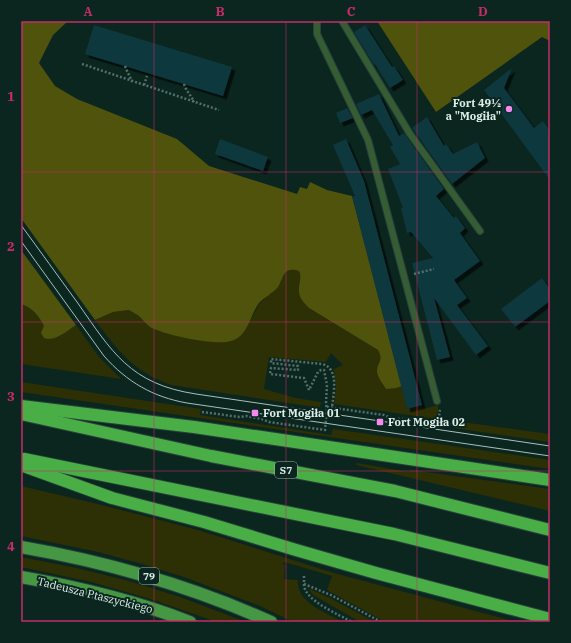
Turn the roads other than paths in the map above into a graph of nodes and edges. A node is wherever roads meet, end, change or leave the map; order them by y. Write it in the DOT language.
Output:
graph roads {
  1 [pos="317,21"];
  2 [pos="342,21"];
  3 [pos="480,232"];
  4 [pos="437,401"];
  5 [pos="21,406"];
  6 [pos="21,414"];
  7 [pos="21,459"];
  8 [pos="21,465"];
  9 [pos="550,480"];
  10 [pos="550,530"];
  11 [pos="21,547"];
  12 [pos="550,572"];
  13 [pos="21,577"];
  14 [pos="550,619"];
  15 [pos="190,622"];
  16 [pos="271,622"];
  1 -- 4 [label="lane"];
  2 -- 3 [label="lane"];
  5 -- 9 [label="highway"];
  6 -- 10 [label="highway, S7"];
  7 -- 12 [label="highway"];
  8 -- 14 [label="highway"];
  11 -- 16 [label="main road, 79"];
  13 -- 15 [label="main road, Tadeusza Ptaszyckiego"];
}
